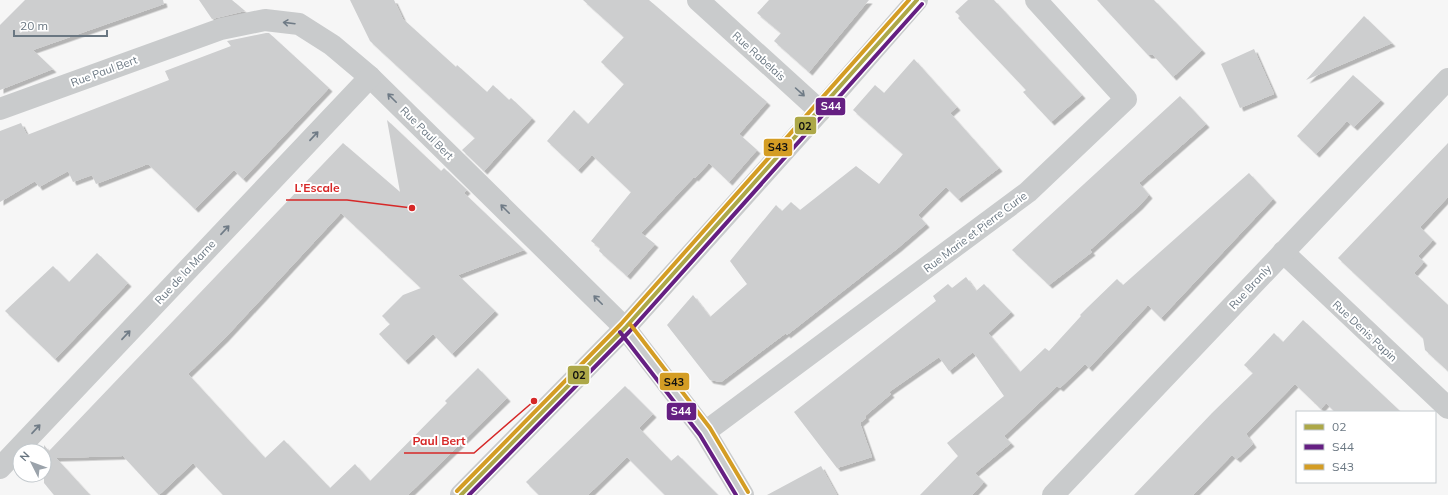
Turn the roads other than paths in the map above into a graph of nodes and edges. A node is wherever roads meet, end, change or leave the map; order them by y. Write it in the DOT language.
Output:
graph roads {
  1 [pos="698,0"];
  2 [pos="917,0"];
  3 [pos="1036,0"];
  4 [pos="370,77"];
  5 [pos="1448,79"];
  6 [pos="0,109"];
  7 [pos="820,111"];
  8 [pos="1282,252"];
  9 [pos="625,328"];
  10 [pos="1448,408"];
  11 [pos="705,432"];
  12 [pos="0,468"];
  13 [pos="460,495"];
  14 [pos="743,495"];
  15 [pos="1053,495"];
  1 -- 7 [label="street, Rue Rabelais, one-way"];
  2 -- 7 [label="street"];
  3 -- 11 [label="street, Rue Marie et Pierre Curie"];
  4 -- 6 [label="street, Rue Paul Bert, one-way"];
  9 -- 4 [label="street, Rue Paul Bert, one-way"];
  12 -- 4 [label="street, Rue de la Marne, one-way"];
  5 -- 8 [label="street, Rue Branly"];
  7 -- 9 [label="street"];
  8 -- 10 [label="street, Rue Denis Papin"];
  8 -- 15 [label="street, Rue Branly"];
  9 -- 11 [label="street, Rue Paul Bert"];
  9 -- 13 [label="street"];
  11 -- 14 [label="street, Rue Paul Bert"];
}
